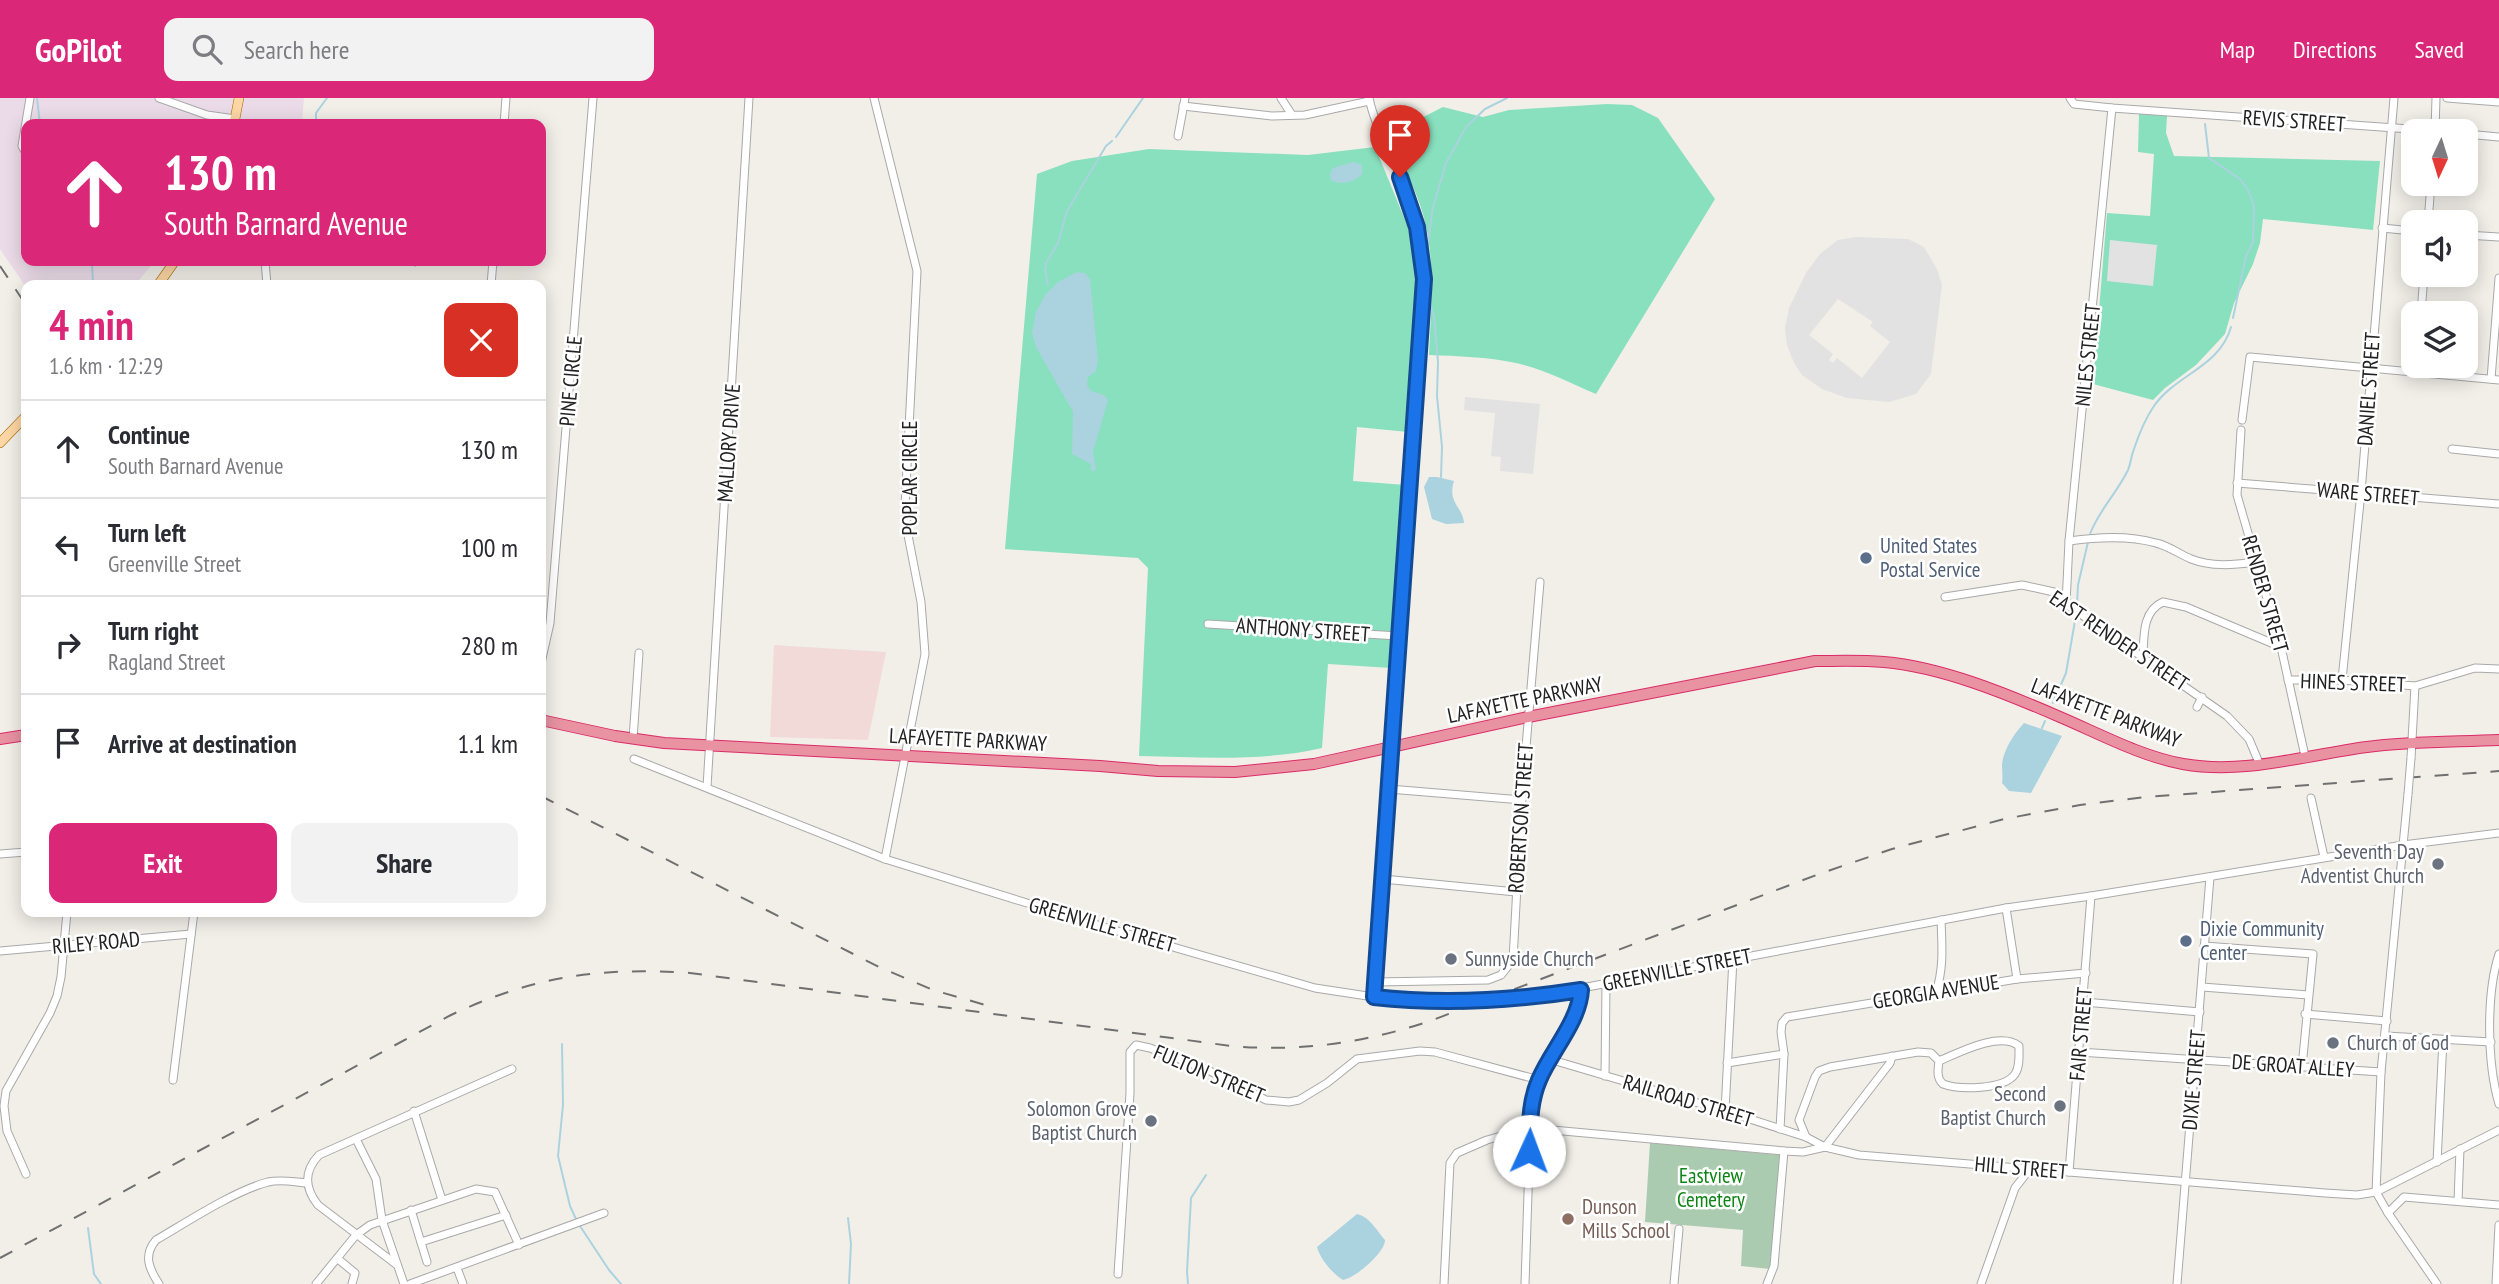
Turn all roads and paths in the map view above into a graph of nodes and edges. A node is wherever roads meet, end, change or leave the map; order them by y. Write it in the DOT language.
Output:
graph roads {
  1 [pos="30,98"];
  2 [pos="159,98"];
  3 [pos="239,98"];
  4 [pos="506,98"];
  5 [pos="593,98"];
  6 [pos="749,98"];
  7 [pos="874,98"];
  8 [pos="1281,98"];
  9 [pos="2070,98"];
  10 [pos="2118,98"];
  11 [pos="2394,98"];
  12 [pos="2437,98"];
  13 [pos="2447,98"];
  14 [pos="1369,100"];
  15 [pos="1184,102"];
  16 [pos="2499,102"];
  17 [pos="2115,108"];
  18 [pos="1292,115"];
  19 [pos="26,119"];
  20 [pos="224,119"];
  21 [pos="235,119"];
  22 [pos="504,119"];
  23 [pos="2436,119"];
  24 [pos="2391,127"];
  25 [pos="2401,128"];
  26 [pos="2478,135"];
  27 [pos="1178,136"];
  28 [pos="2499,137"];
  29 [pos="2382,228"];
  30 [pos="2401,230"];
  31 [pos="2478,236"];
  32 [pos="2499,237"];
  33 [pos="2499,278"];
  34 [pos="2370,368"];
  35 [pos="2401,369"];
  36 [pos="2495,380"];
  37 [pos="2242,420"];
  38 [pos="21,421"];
  39 [pos="2241,430"];
  40 [pos="0,443"];
  41 [pos="2452,449"];
  42 [pos="2499,454"];
  43 [pos="2237,484"];
  44 [pos="2361,492"];
  45 [pos="2499,504"];
  46 [pos="2069,541"];
  47 [pos="2255,562"];
  48 [pos="1540,582"];
  49 [pos="1945,597"];
  50 [pos="2066,604"];
  51 [pos="1208,624"];
  52 [pos="1398,636"];
  53 [pos="546,641"];
  54 [pos="2281,647"];
  55 [pos="639,653"];
  56 [pos="2143,657"];
  57 [pos="2499,669"];
  58 [pos="2288,680"];
  59 [pos="2342,680"];
  60 [pos="2415,686"];
  61 [pos="2202,697"];
  62 [pos="2197,707"];
  63 [pos="1528,717"];
  64 [pos="546,721"];
  65 [pos="21,736"];
  66 [pos="0,738"];
  67 [pos="634,739"];
  68 [pos="2499,740"];
  69 [pos="2412,743"];
  70 [pos="711,747"];
  71 [pos="1392,748"];
  72 [pos="904,756"];
  73 [pos="2305,756"];
  74 [pos="634,759"];
  75 [pos="2260,765"];
  76 [pos="707,787"];
  77 [pos="1390,789"];
  78 [pos="2311,798"];
  79 [pos="1522,800"];
  80 [pos="2499,834"];
  81 [pos="2403,845"];
  82 [pos="21,852"];
  83 [pos="0,854"];
  84 [pos="2324,857"];
  85 [pos="885,859"];
  86 [pos="2210,877"];
  87 [pos="1383,879"];
  88 [pos="1516,892"];
  89 [pos="2091,897"];
  90 [pos="2006,908"];
  91 [pos="67,917"];
  92 [pos="193,917"];
  93 [pos="1941,920"];
  94 [pos="191,934"];
  95 [pos="64,946"];
  96 [pos="2204,946"];
  97 [pos="0,951"];
  98 [pos="2499,954"];
  99 [pos="1733,959"];
  100 [pos="2086,973"];
  101 [pos="2017,979"];
  102 [pos="1376,982"];
  103 [pos="1606,984"];
  104 [pos="2202,987"];
  105 [pos="1581,990"];
  106 [pos="2496,991"];
  107 [pos="1936,992"];
  108 [pos="2308,995"];
  109 [pos="1374,997"];
  110 [pos="2084,1002"];
  111 [pos="2200,1012"];
  112 [pos="2305,1014"];
  113 [pos="2387,1021"];
  114 [pos="2386,1036"];
  115 [pos="2443,1040"];
  116 [pos="2491,1042"];
  117 [pos="2079,1052"];
  118 [pos="1784,1054"];
  119 [pos="1892,1056"];
  120 [pos="1549,1059"];
  121 [pos="1939,1060"];
  122 [pos="2196,1060"];
  123 [pos="1727,1063"];
  124 [pos="2302,1067"];
  125 [pos="512,1069"];
  126 [pos="2381,1072"];
  127 [pos="1605,1076"];
  128 [pos="173,1080"];
  129 [pos="1539,1080"];
  130 [pos="2499,1104"];
  131 [pos="414,1111"];
  132 [pos="1725,1111"];
  133 [pos="1799,1120"];
  134 [pos="1530,1128"];
  135 [pos="1783,1130"];
  136 [pos="2499,1130"];
  137 [pos="1806,1137"];
  138 [pos="356,1139"];
  139 [pos="1825,1147"];
  140 [pos="2460,1149"];
  141 [pos="1784,1151"];
  142 [pos="2437,1162"];
  143 [pos="2029,1170"];
  144 [pos="2069,1172"];
  145 [pos="26,1174"];
  146 [pos="307,1182"];
  147 [pos="2185,1182"];
  148 [pos="2376,1192"];
  149 [pos="442,1200"];
  150 [pos="2458,1201"];
  151 [pos="2499,1205"];
  152 [pos="411,1210"];
  153 [pos="604,1213"];
  154 [pos="2388,1213"];
  155 [pos="506,1215"];
  156 [pos="382,1220"];
  157 [pos="2499,1225"];
  158 [pos="1679,1229"];
  159 [pos="356,1235"];
  160 [pos="421,1242"];
  161 [pos="519,1245"];
  162 [pos="338,1259"];
  163 [pos="427,1262"];
  164 [pos="397,1265"];
  165 [pos="457,1268"];
  166 [pos="1118,1274"];
  167 [pos="159,1284"];
  168 [pos="316,1284"];
  169 [pos="352,1284"];
  170 [pos="404,1284"];
  171 [pos="410,1284"];
  172 [pos="463,1284"];
  173 [pos="1444,1284"];
  174 [pos="1525,1284"];
  175 [pos="1674,1284"];
  176 [pos="1767,1284"];
  177 [pos="1982,1284"];
  178 [pos="2177,1284"];
  179 [pos="2437,1284"];
  180 [pos="2496,1284"];
  1 -- 19 [label="street"];
  2 -- 20 [label="street"];
  3 -- 21 [label="main road"];
  4 -- 22 [label="street"];
  5 -- 53 [label="street, PINE CIRCLE"];
  6 -- 70 [label="street, MALLORY DRIVE"];
  7 -- 72 [label="street, POPLAR CIRCLE"];
  8 -- 18 [label="street"];
  9 -- 17 [label="street, REVIS STREET"];
  10 -- 17 [label="street, NILES STREET"];
  11 -- 24 [label="street, DANIEL STREET"];
  12 -- 23 [label="street"];
  13 -- 16 [label="street"];
  14 -- 18 [label="street"];
  14 -- 52 [label="street"];
  15 -- 18 [label="street"];
  15 -- 27 [label="street"];
  17 -- 24 [label="street, REVIS STREET"];
  17 -- 46 [label="street, NILES STREET"];
  24 -- 25 [label="street, REVIS STREET"];
  24 -- 29 [label="street, DANIEL STREET"];
  26 -- 28 [label="street"];
  29 -- 30 [label="street"];
  29 -- 34 [label="street, DANIEL STREET"];
  31 -- 32 [label="street"];
  33 -- 36 [label="street"];
  34 -- 35 [label="street"];
  34 -- 37 [label="street"];
  34 -- 44 [label="street, DANIEL STREET"];
  38 -- 40 [label="main road"];
  39 -- 43 [label="street, RENDER STREET"];
  41 -- 42 [label="street"];
  43 -- 44 [label="street, WARE STREET"];
  43 -- 47 [label="street, RENDER STREET"];
  44 -- 45 [label="street, WARE STREET"];
  44 -- 59 [label="street, DANIEL STREET"];
  46 -- 47 [label="street"];
  46 -- 50 [label="street, NILES STREET"];
  47 -- 54 [label="street, RENDER STREET"];
  48 -- 63 [label="street, ROBERTSON STREET"];
  49 -- 50 [label="street, EAST RENDER STREET"];
  50 -- 56 [label="street, EAST RENDER STREET"];
  51 -- 52 [label="street, ANTHONY STREET"];
  52 -- 71 [label="street"];
  54 -- 56 [label="street"];
  54 -- 58 [label="street, RENDER STREET"];
  55 -- 67 [label="street"];
  56 -- 61 [label="street, EAST RENDER STREET"];
  57 -- 60 [label="street, HINES STREET"];
  58 -- 59 [label="street, HINES STREET"];
  58 -- 73 [label="street, RENDER STREET"];
  59 -- 60 [label="street, HINES STREET"];
  60 -- 69 [label="street"];
  61 -- 62 [label="street"];
  61 -- 75 [label="street, EAST RENDER STREET"];
  63 -- 71 [label="highway, LAFAYETTE PARKWAY"];
  63 -- 75 [label="highway, LAFAYETTE PARKWAY"];
  63 -- 79 [label="street, ROBERTSON STREET"];
  64 -- 67 [label="highway, LAFAYETTE PARKWAY"];
  65 -- 66 [label="highway"];
  67 -- 70 [label="highway, LAFAYETTE PARKWAY"];
  68 -- 69 [label="highway, LAFAYETTE PARKWAY"];
  69 -- 73 [label="highway, LAFAYETTE PARKWAY"];
  69 -- 81 [label="street, bridge"];
  70 -- 72 [label="highway, LAFAYETTE PARKWAY"];
  70 -- 76 [label="street, MALLORY DRIVE"];
  71 -- 72 [label="highway, LAFAYETTE PARKWAY"];
  71 -- 77 [label="street"];
  72 -- 85 [label="street, POPLAR CIRCLE"];
  73 -- 75 [label="highway, LAFAYETTE PARKWAY"];
  74 -- 76 [label="street, GREENVILLE STREET"];
  76 -- 85 [label="street, GREENVILLE STREET"];
  77 -- 79 [label="street"];
  77 -- 87 [label="street"];
  78 -- 84 [label="street"];
  79 -- 88 [label="street, ROBERTSON STREET"];
  80 -- 81 [label="street, GREENVILLE STREET"];
  81 -- 84 [label="street, GREENVILLE STREET"];
  81 -- 113 [label="street"];
  82 -- 83 [label="street"];
  84 -- 86 [label="street, GREENVILLE STREET"];
  85 -- 109 [label="street, GREENVILLE STREET"];
  86 -- 89 [label="street, GREENVILLE STREET"];
  86 -- 96 [label="street, DIXIE STREET"];
  87 -- 88 [label="street"];
  87 -- 102 [label="street"];
  88 -- 102 [label="street, ROBERTSON STREET"];
  89 -- 90 [label="street, GREENVILLE STREET"];
  89 -- 100 [label="street, FAIR STREET"];
  90 -- 93 [label="street, GREENVILLE STREET"];
  90 -- 101 [label="street"];
  91 -- 95 [label="street"];
  92 -- 94 [label="street"];
  93 -- 99 [label="street, GREENVILLE STREET"];
  93 -- 107 [label="street"];
  94 -- 95 [label="street, RILEY ROAD"];
  94 -- 128 [label="street"];
  95 -- 97 [label="street, RILEY ROAD"];
  95 -- 145 [label="street"];
  96 -- 104 [label="street, DIXIE STREET"];
  96 -- 108 [label="street"];
  98 -- 106 [label="street"];
  99 -- 103 [label="street, GREENVILLE STREET"];
  99 -- 123 [label="street"];
  100 -- 101 [label="street, GEORGIA AVENUE"];
  100 -- 110 [label="street, FAIR STREET"];
  101 -- 107 [label="street, GEORGIA AVENUE"];
  102 -- 109 [label="street"];
  103 -- 105 [label="street, GREENVILLE STREET"];
  103 -- 127 [label="street"];
  104 -- 108 [label="street"];
  104 -- 111 [label="street, DIXIE STREET"];
  105 -- 109 [label="street, GREENVILLE STREET, bridge"];
  105 -- 120 [label="street"];
  106 -- 116 [label="street"];
  107 -- 118 [label="street, GEORGIA AVENUE"];
  108 -- 112 [label="street"];
  110 -- 111 [label="street"];
  110 -- 117 [label="street, FAIR STREET"];
  111 -- 122 [label="street, DIXIE STREET"];
  112 -- 113 [label="street"];
  112 -- 124 [label="street"];
  113 -- 114 [label="street"];
  114 -- 115 [label="street"];
  114 -- 126 [label="street"];
  115 -- 116 [label="street"];
  115 -- 142 [label="street"];
  116 -- 130 [label="street"];
  117 -- 122 [label="street, DE GROAT ALLEY"];
  117 -- 144 [label="street, FAIR STREET"];
  118 -- 123 [label="street"];
  118 -- 135 [label="street"];
  119 -- 121 [label="street"];
  119 -- 133 [label="street"];
  119 -- 139 [label="street"];
  120 -- 127 [label="street, RAILROAD STREET"];
  120 -- 129 [label="street"];
  121 -- 121 [label="street"];
  122 -- 124 [label="street, DE GROAT ALLEY"];
  122 -- 147 [label="street, DIXIE STREET"];
  123 -- 132 [label="street"];
  124 -- 126 [label="street, DE GROAT ALLEY"];
  125 -- 131 [label="street"];
  126 -- 148 [label="street"];
  127 -- 132 [label="street, RAILROAD STREET"];
  129 -- 134 [label="street"];
  129 -- 166 [label="street, FULTON STREET"];
  131 -- 138 [label="street"];
  131 -- 149 [label="street"];
  132 -- 135 [label="street, RAILROAD STREET"];
  133 -- 135 [label="street"];
  133 -- 137 [label="street"];
  134 -- 141 [label="street, HILL STREET"];
  134 -- 173 [label="street"];
  134 -- 174 [label="street"];
  135 -- 137 [label="street, RAILROAD STREET"];
  136 -- 140 [label="street, HILL STREET"];
  137 -- 139 [label="street, RAILROAD STREET"];
  138 -- 146 [label="street"];
  138 -- 156 [label="street"];
  139 -- 141 [label="street, HILL STREET"];
  139 -- 143 [label="street, HILL STREET"];
  140 -- 142 [label="street, HILL STREET"];
  140 -- 150 [label="street"];
  141 -- 176 [label="street"];
  142 -- 148 [label="street, HILL STREET"];
  143 -- 144 [label="street, HILL STREET"];
  143 -- 177 [label="street"];
  144 -- 147 [label="street, HILL STREET"];
  146 -- 159 [label="street"];
  146 -- 167 [label="street"];
  147 -- 148 [label="street, HILL STREET"];
  147 -- 178 [label="street, DIXIE STREET"];
  148 -- 154 [label="street"];
  149 -- 152 [label="street"];
  149 -- 155 [label="street"];
  150 -- 151 [label="street"];
  150 -- 154 [label="street"];
  152 -- 156 [label="street"];
  152 -- 160 [label="street"];
  153 -- 161 [label="street"];
  154 -- 179 [label="street"];
  155 -- 160 [label="street"];
  155 -- 161 [label="street"];
  156 -- 159 [label="street"];
  156 -- 164 [label="street"];
  157 -- 180 [label="street"];
  158 -- 175 [label="street"];
  159 -- 162 [label="street"];
  159 -- 164 [label="street"];
  160 -- 163 [label="street"];
  161 -- 165 [label="street"];
  162 -- 168 [label="street"];
  162 -- 169 [label="street"];
  164 -- 170 [label="street"];
  165 -- 171 [label="street"];
  165 -- 172 [label="street"];
}
